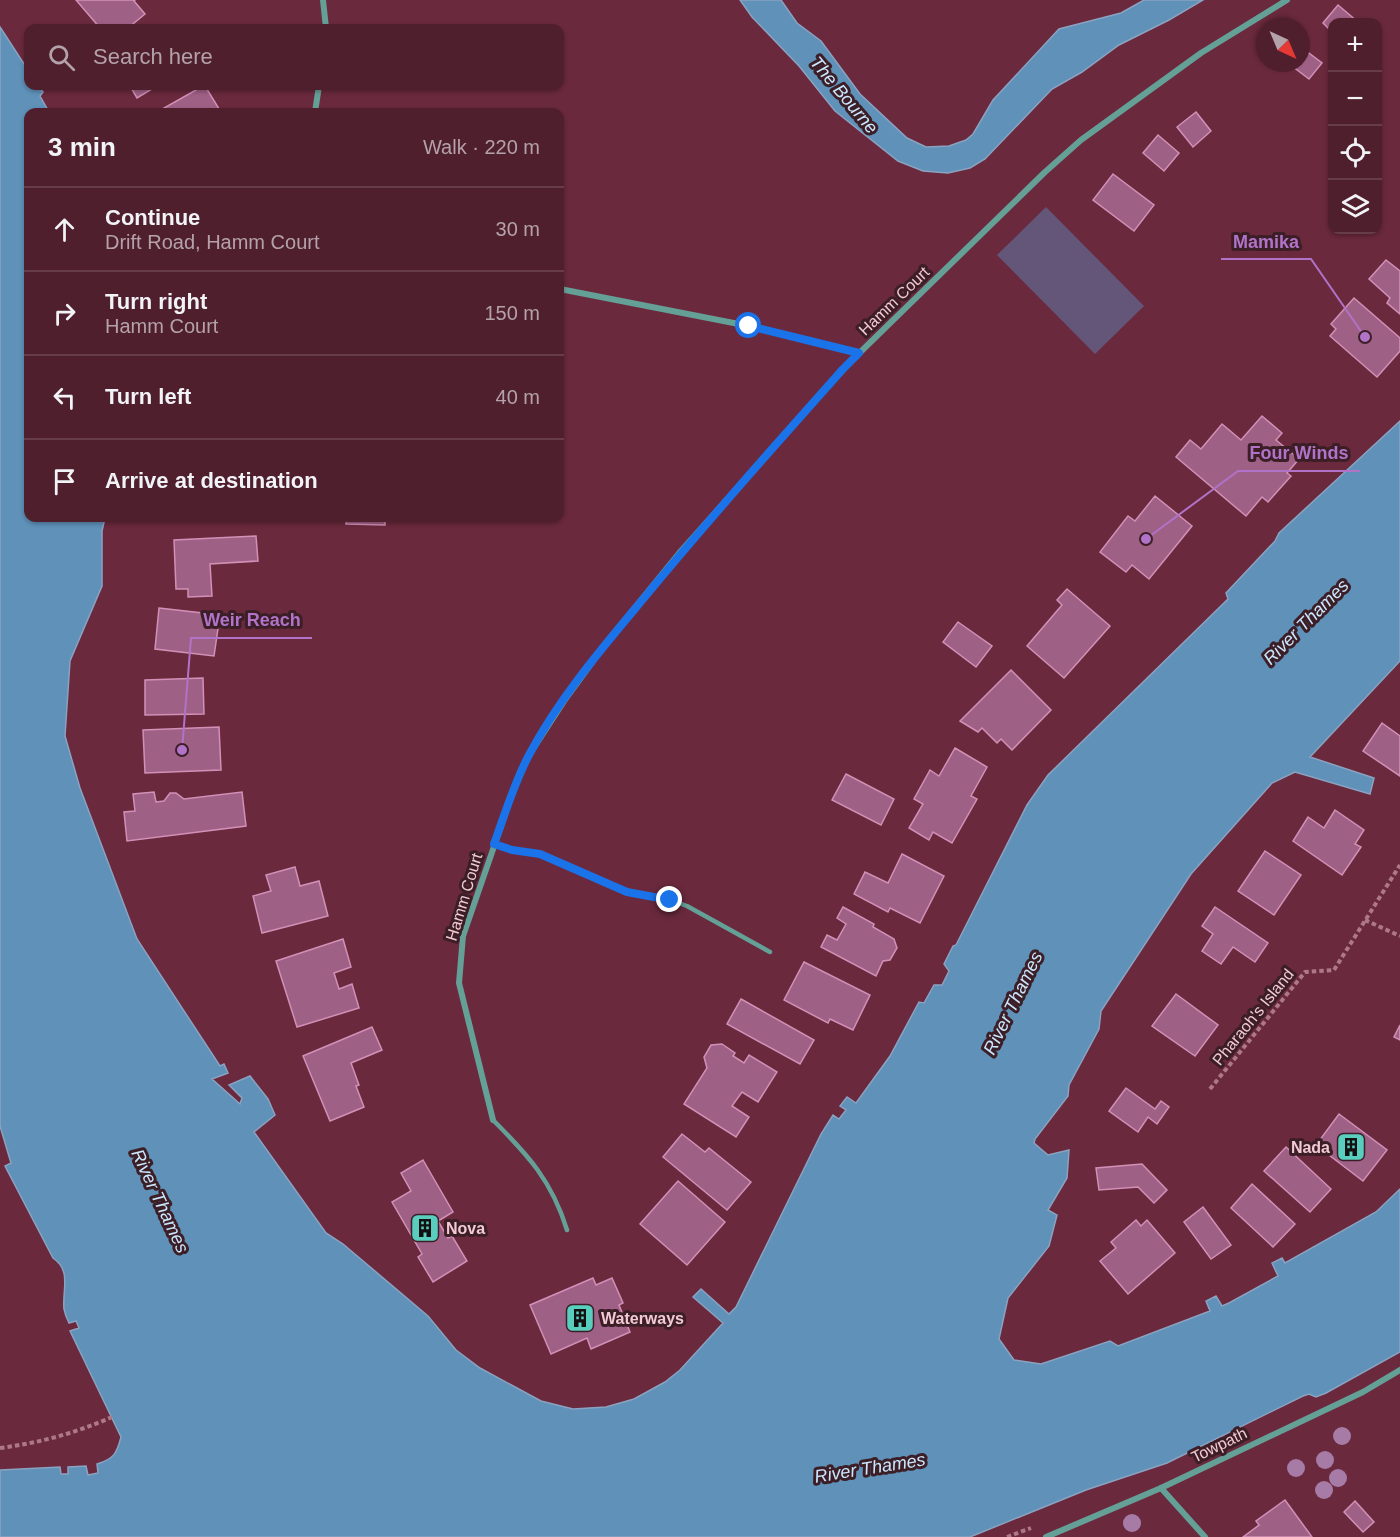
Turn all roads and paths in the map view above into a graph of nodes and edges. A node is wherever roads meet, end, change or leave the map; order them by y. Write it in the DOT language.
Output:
graph roads {
  1 [pos="323,0"];
  2 [pos="1287,0"];
  3 [pos="326,24"];
  4 [pos="318,90"];
  5 [pos="316,108"];
  6 [pos="564,290"];
  7 [pos="859,353"];
  8 [pos="494,844"];
  9 [pos="1400,865"];
  10 [pos="1365,920"];
  11 [pos="1400,936"];
  12 [pos="770,952"];
  13 [pos="1210,1089"];
  14 [pos="493,1120"];
  15 [pos="567,1230"];
  16 [pos="1400,1370"];
  17 [pos="112,1417"];
  18 [pos="0,1448"];
  19 [pos="1161,1488"];
  20 [pos="1046,1537"];
  21 [pos="1205,1537"];
  1 -- 3 [label="street"];
  2 -- 7 [label="street, Hamm Court"];
  4 -- 5 [label="street"];
  6 -- 7 [label="street"];
  7 -- 8 [label="street, Hamm Court"];
  8 -- 12 [label="lane"];
  8 -- 14 [label="street, Hamm Court"];
  9 -- 10 [label="path, Pharaoh's Island"];
  10 -- 11 [label="path"];
  10 -- 13 [label="path, Pharaoh's Island"];
  14 -- 15 [label="lane"];
  16 -- 19 [label="street, Towpath"];
  17 -- 18 [label="path"];
  19 -- 20 [label="street, Towpath"];
  19 -- 21 [label="street"];
}
